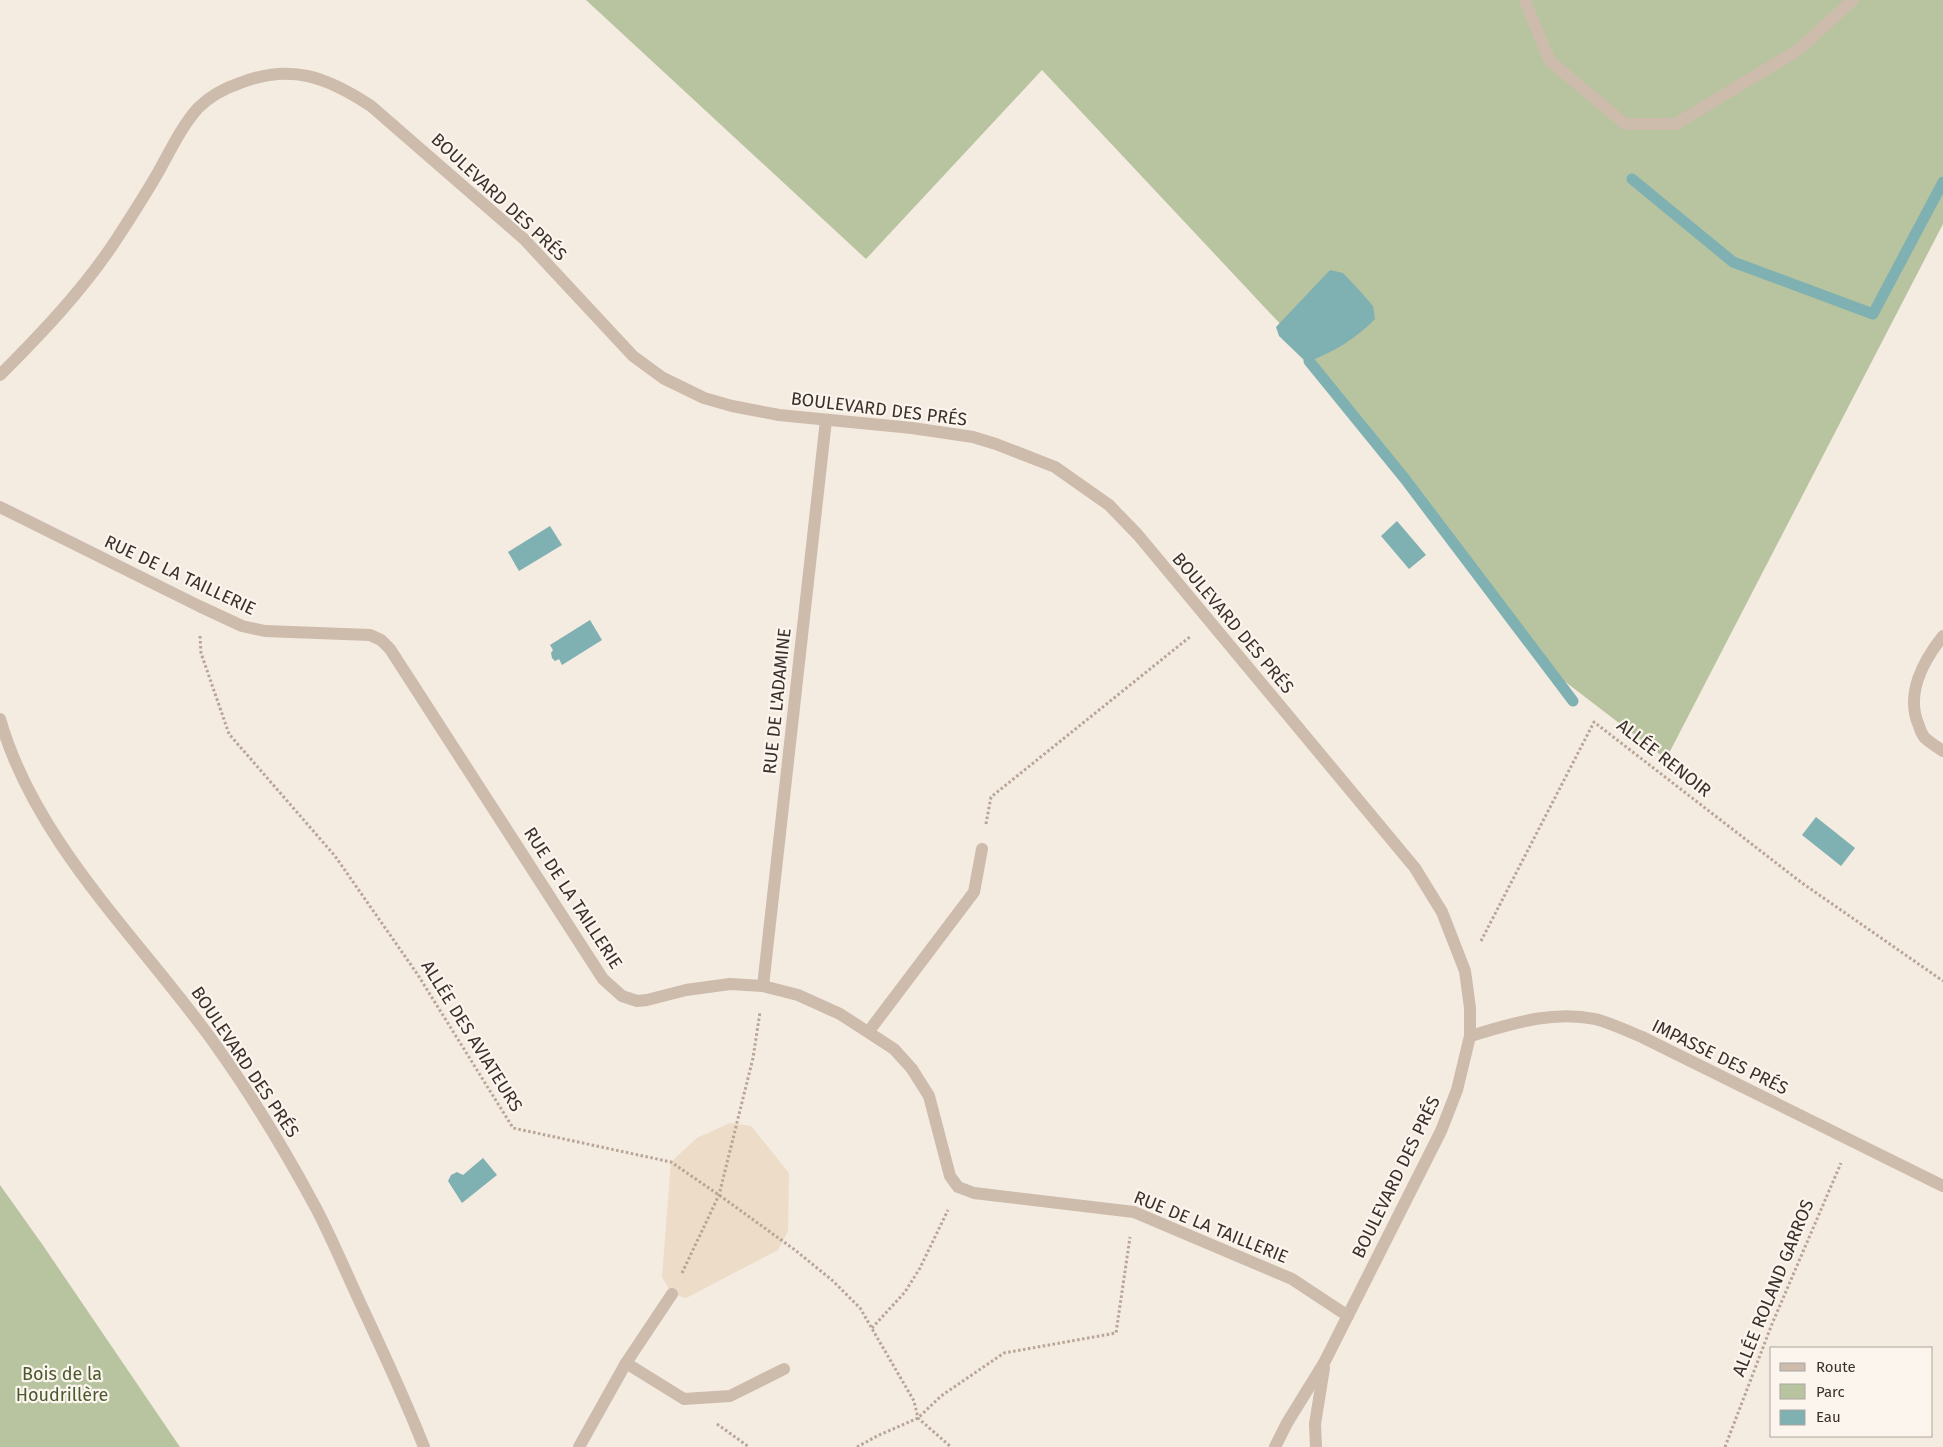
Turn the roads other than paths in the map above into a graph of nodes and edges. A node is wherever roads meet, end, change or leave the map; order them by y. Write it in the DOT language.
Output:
graph roads {
  1 [pos="1853,0"];
  2 [pos="1525,1"];
  3 [pos="0,375"];
  4 [pos="826,420"];
  5 [pos="0,507"];
  6 [pos="1943,636"];
  7 [pos="0,719"];
  8 [pos="1943,751"];
  9 [pos="982,849"];
  10 [pos="764,986"];
  11 [pos="868,1031"];
  12 [pos="1470,1036"];
  13 [pos="1943,1186"];
  14 [pos="672,1294"];
  15 [pos="1348,1316"];
  16 [pos="626,1363"];
  17 [pos="1324,1364"];
  18 [pos="784,1369"];
  19 [pos="424,1447"];
  20 [pos="579,1447"];
  21 [pos="1275,1447"];
  22 [pos="1316,1447"];
  1 -- 2 [label="street"];
  3 -- 4 [label="street, BOULEVARD DES PRÉS"];
  4 -- 10 [label="street, RUE DE L'ADAMINE"];
  4 -- 12 [label="street, BOULEVARD DES PRÉS"];
  5 -- 10 [label="street, RUE DE LA TAILLERIE"];
  6 -- 8 [label="street"];
  7 -- 19 [label="street, BOULEVARD DES PRÉS"];
  9 -- 11 [label="street"];
  10 -- 11 [label="street, RUE DE LA TAILLERIE"];
  11 -- 15 [label="street, RUE DE LA TAILLERIE"];
  12 -- 13 [label="street, IMPASSE DES PRÉS"];
  12 -- 15 [label="street, BOULEVARD DES PRÉS"];
  14 -- 16 [label="street"];
  15 -- 17 [label="street, BOULEVARD DES PRÉS"];
  16 -- 18 [label="street"];
  16 -- 20 [label="street"];
  17 -- 21 [label="street, BOULEVARD DES PRÉS"];
  17 -- 22 [label="street, BOULEVARD DES PRÉS"];
}
